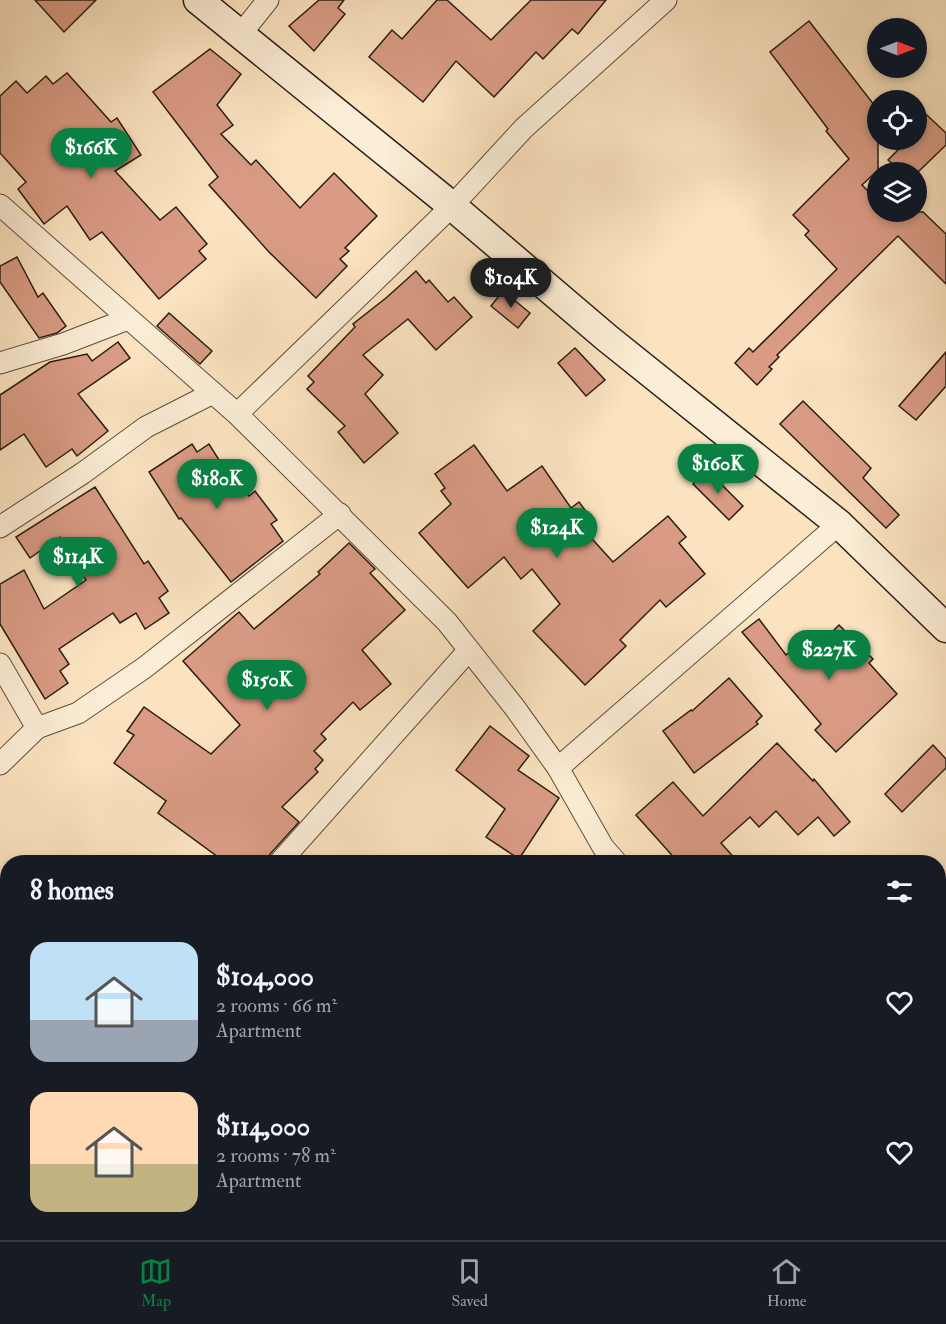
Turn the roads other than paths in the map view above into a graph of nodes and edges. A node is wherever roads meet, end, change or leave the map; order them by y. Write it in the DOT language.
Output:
graph roads {
  1 [pos="198,0"];
  2 [pos="268,0"];
  3 [pos="666,0"];
  4 [pos="240,35"];
  5 [pos="0,206"];
  6 [pos="452,206"];
  7 [pos="128,319"];
  8 [pos="0,363"];
  9 [pos="213,393"];
  10 [pos="237,414"];
  11 [pos="340,514"];
  12 [pos="839,524"];
  13 [pos="0,527"];
  14 [pos="946,628"];
  15 [pos="469,650"];
  16 [pos="0,664"];
  17 [pos="37,728"];
  18 [pos="0,764"];
  19 [pos="558,768"];
  20 [pos="285,855"];
  21 [pos="603,855"];
  1 -- 4 [label="main road"];
  2 -- 4 [label="street"];
  3 -- 6 [label="street"];
  4 -- 6 [label="main road"];
  5 -- 7 [label="street"];
  6 -- 10 [label="street"];
  6 -- 12 [label="main road"];
  7 -- 8 [label="street"];
  7 -- 9 [label="street"];
  9 -- 10 [label="street"];
  9 -- 13 [label="street"];
  10 -- 11 [label="street"];
  11 -- 15 [label="street"];
  11 -- 17 [label="street"];
  12 -- 14 [label="main road"];
  12 -- 19 [label="street"];
  15 -- 19 [label="street"];
  15 -- 20 [label="street"];
  16 -- 17 [label="street"];
  17 -- 18 [label="street"];
  19 -- 21 [label="street"];
}
